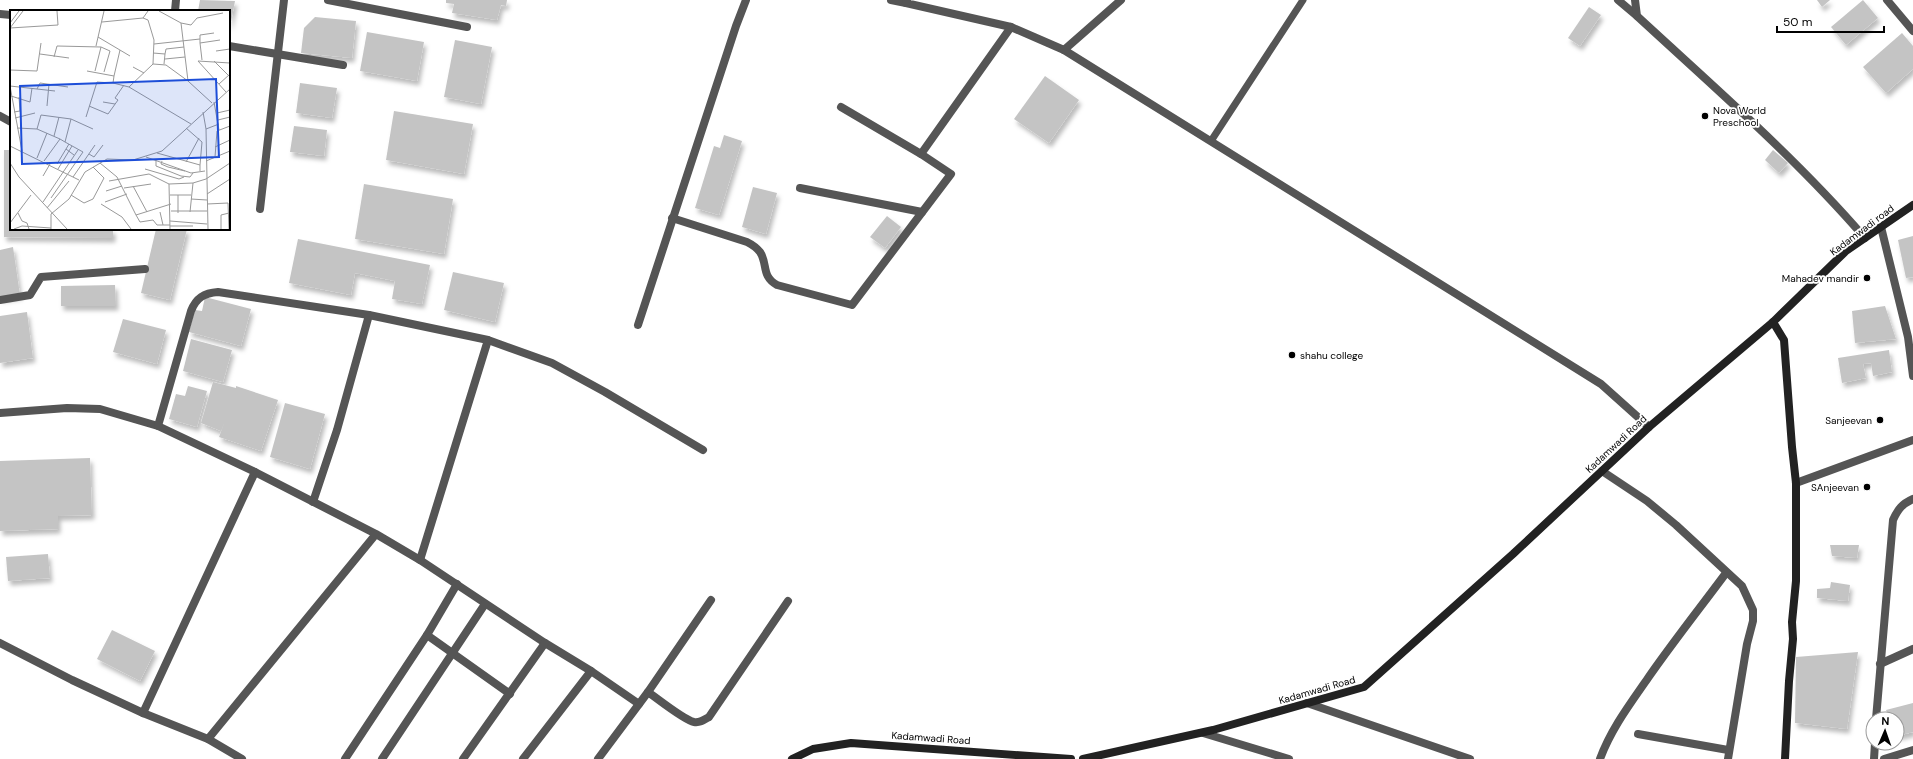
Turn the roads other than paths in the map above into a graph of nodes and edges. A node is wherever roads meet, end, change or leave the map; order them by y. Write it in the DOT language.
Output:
graph roads {
  1 [pos="176,0"];
  2 [pos="284,0"];
  3 [pos="328,0"];
  4 [pos="746,0"];
  5 [pos="891,0"];
  6 [pos="1121,0"];
  7 [pos="1303,0"];
  8 [pos="1618,0"];
  9 [pos="1635,0"];
  10 [pos="1887,0"];
  11 [pos="906,2"];
  12 [pos="175,10"];
  13 [pos="0,14"];
  14 [pos="10,15"];
  15 [pos="1637,16"];
  16 [pos="467,26"];
  17 [pos="1011,27"];
  18 [pos="1913,31"];
  19 [pos="230,46"];
  20 [pos="1064,50"];
  21 [pos="277,54"];
  22 [pos="343,65"];
  23 [pos="842,107"];
  24 [pos="0,116"];
  25 [pos="10,121"];
  26 [pos="1211,140"];
  27 [pos="922,154"];
  28 [pos="800,188"];
  29 [pos="1913,205"];
  30 [pos="260,209"];
  31 [pos="922,212"];
  32 [pos="672,218"];
  33 [pos="1881,227"];
  34 [pos="1865,238"];
  35 [pos="145,269"];
  36 [pos="0,300"];
  37 [pos="369,315"];
  38 [pos="1773,322"];
  39 [pos="638,326"];
  40 [pos="1911,337"];
  41 [pos="488,340"];
  42 [pos="1913,376"];
  43 [pos="0,413"];
  44 [pos="158,426"];
  45 [pos="1650,427"];
  46 [pos="1913,440"];
  47 [pos="703,450"];
  48 [pos="1602,471"];
  49 [pos="254,472"];
  50 [pos="1796,483"];
  51 [pos="1913,499"];
  52 [pos="313,502"];
  53 [pos="376,534"];
  54 [pos="420,560"];
  55 [pos="1726,573"];
  56 [pos="457,584"];
  57 [pos="711,600"];
  58 [pos="788,601"];
  59 [pos="485,604"];
  60 [pos="427,634"];
  61 [pos="0,643"];
  62 [pos="545,643"];
  63 [pos="1913,649"];
  64 [pos="452,653"];
  65 [pos="1880,664"];
  66 [pos="592,671"];
  67 [pos="648,692"];
  68 [pos="510,694"];
  69 [pos="1307,703"];
  70 [pos="639,704"];
  71 [pos="1877,711"];
  72 [pos="143,713"];
  73 [pos="1203,733"];
  74 [pos="1638,734"];
  75 [pos="208,739"];
  76 [pos="1913,750"];
  77 [pos="1728,755"];
  78 [pos="1030,757"];
  79 [pos="242,759"];
  80 [pos="345,759"];
  81 [pos="382,759"];
  82 [pos="463,759"];
  83 [pos="523,759"];
  84 [pos="598,759"];
  85 [pos="792,759"];
  86 [pos="1071,759"];
  87 [pos="1084,759"];
  88 [pos="1289,759"];
  89 [pos="1470,759"];
  90 [pos="1600,759"];
  91 [pos="1785,759"];
  92 [pos="1884,759"];
  1 -- 12 [label="street"];
  2 -- 21 [label="street"];
  3 -- 16 [label="street"];
  4 -- 32 [label="street"];
  5 -- 11 [label="street"];
  6 -- 20 [label="street"];
  7 -- 26 [label="lane"];
  8 -- 15 [label="street"];
  9 -- 15 [label="street"];
  10 -- 18 [label="street"];
  11 -- 17 [label="street"];
  13 -- 14 [label="street"];
  15 -- 34 [label="street"];
  17 -- 20 [label="street"];
  17 -- 27 [label="street"];
  19 -- 21 [label="street"];
  20 -- 26 [label="street"];
  21 -- 22 [label="street"];
  21 -- 30 [label="street"];
  23 -- 27 [label="street"];
  24 -- 25 [label="street"];
  26 -- 45 [label="street"];
  27 -- 31 [label="street"];
  28 -- 31 [label="street"];
  29 -- 33 [label="street, Kadamwadi road"];
  31 -- 32 [label="street"];
  32 -- 39 [label="street"];
  33 -- 34 [label="street, Kadamwadi road"];
  33 -- 40 [label="street"];
  34 -- 38 [label="street, Kadamwadi road"];
  35 -- 36 [label="street"];
  37 -- 41 [label="street"];
  37 -- 44 [label="street"];
  37 -- 52 [label="street"];
  38 -- 45 [label="street, Kadamwadi Road"];
  38 -- 50 [label="street"];
  40 -- 42 [label="street"];
  41 -- 47 [label="street"];
  41 -- 54 [label="street"];
  43 -- 44 [label="street"];
  44 -- 49 [label="street"];
  45 -- 48 [label="street, Kadamwadi Road"];
  46 -- 50 [label="street"];
  48 -- 55 [label="street"];
  48 -- 69 [label="street, Kadamwadi Road"];
  49 -- 52 [label="street"];
  49 -- 72 [label="street"];
  50 -- 91 [label="street"];
  51 -- 65 [label="street"];
  52 -- 53 [label="street"];
  53 -- 54 [label="street"];
  53 -- 75 [label="street"];
  54 -- 56 [label="street"];
  55 -- 77 [label="street"];
  55 -- 90 [label="street"];
  56 -- 59 [label="street"];
  56 -- 60 [label="street"];
  57 -- 67 [label="street"];
  58 -- 67 [label="street"];
  59 -- 62 [label="street"];
  59 -- 64 [label="street"];
  60 -- 64 [label="street"];
  60 -- 80 [label="street"];
  61 -- 72 [label="street"];
  62 -- 66 [label="street"];
  62 -- 68 [label="street"];
  63 -- 65 [label="street"];
  64 -- 68 [label="street"];
  64 -- 81 [label="street"];
  65 -- 71 [label="street"];
  66 -- 70 [label="street"];
  66 -- 83 [label="street"];
  67 -- 70 [label="street"];
  68 -- 82 [label="street"];
  69 -- 73 [label="street, Kadamwadi Road"];
  69 -- 89 [label="street"];
  70 -- 84 [label="street"];
  72 -- 75 [label="street"];
  73 -- 87 [label="street, Kadamwadi Road"];
  73 -- 88 [label="street"];
  74 -- 77 [label="street"];
  75 -- 79 [label="street"];
  76 -- 92 [label="street"];
  78 -- 85 [label="street, Kadamwadi Road"];
  78 -- 86 [label="street, Kadamwadi Road"];
}
